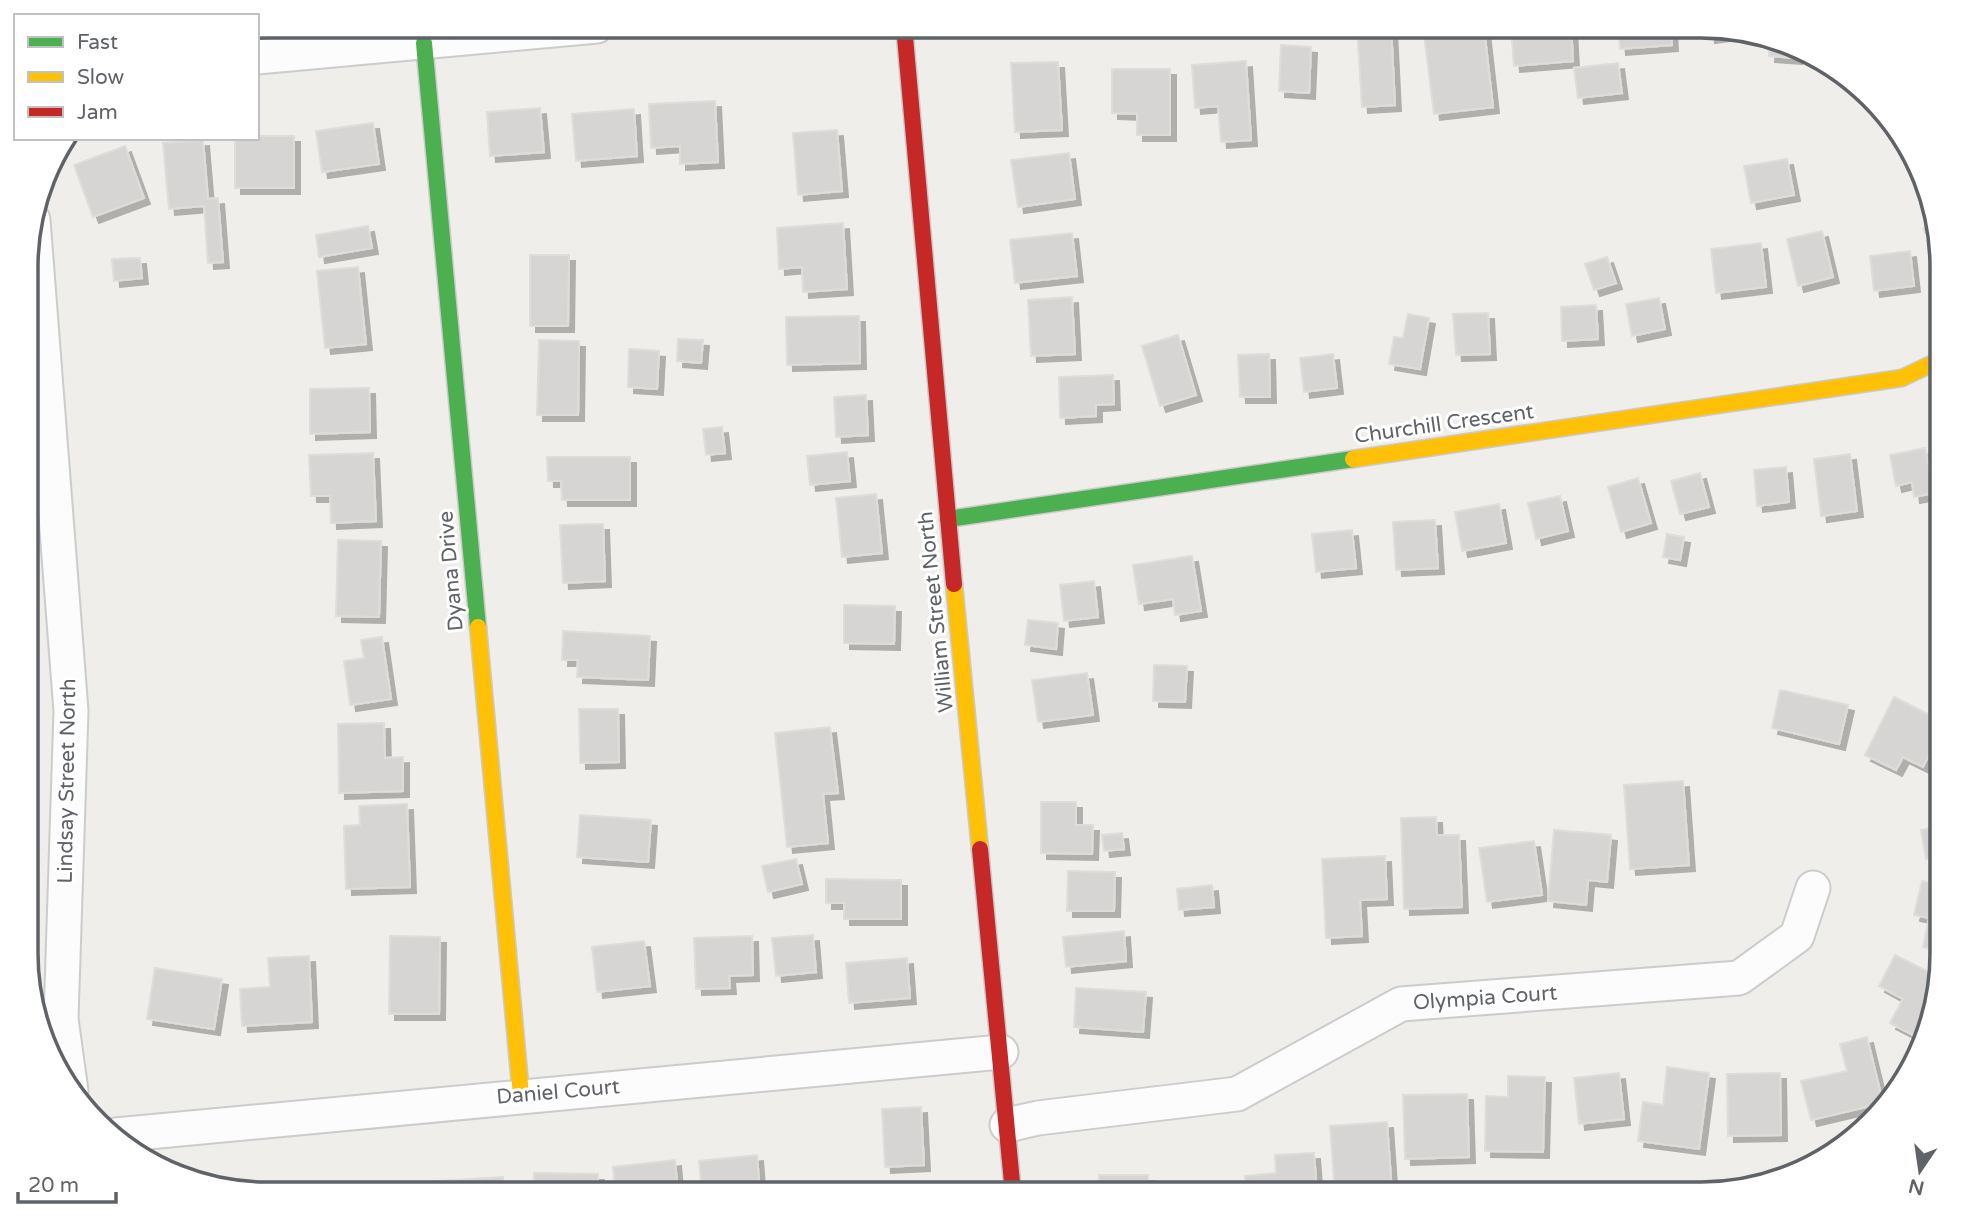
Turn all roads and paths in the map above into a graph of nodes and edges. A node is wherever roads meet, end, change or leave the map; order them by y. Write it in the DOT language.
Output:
graph roads {
  1 [pos="475,38"];
  2 [pos="905,38"];
  3 [pos="424,43"];
  4 [pos="259,57"];
  5 [pos="38,285"];
  6 [pos="1930,365"];
  7 [pos="948,519"];
  8 [pos="1813,888"];
  9 [pos="52,1021"];
  10 [pos="59,1045"];
  11 [pos="1001,1052"];
  12 [pos="521,1095"];
  13 [pos="1007,1125"];
  14 [pos="129,1135"];
  15 [pos="1012,1181"];
  1 -- 3 [label="street"];
  2 -- 7 [label="street, William Street North"];
  3 -- 4 [label="street"];
  3 -- 12 [label="street, Dyana Drive"];
  5 -- 9 [label="street, Lindsay Street North"];
  6 -- 7 [label="street, Churchill Crescent"];
  7 -- 11 [label="street, William Street North"];
  8 -- 13 [label="street, Olympia Court"];
  9 -- 10 [label="street, Lindsay Street North"];
  11 -- 12 [label="street, Daniel Court"];
  11 -- 13 [label="street, William Street North"];
  12 -- 14 [label="street, Daniel Court"];
  13 -- 15 [label="street, William Street North"];
}
